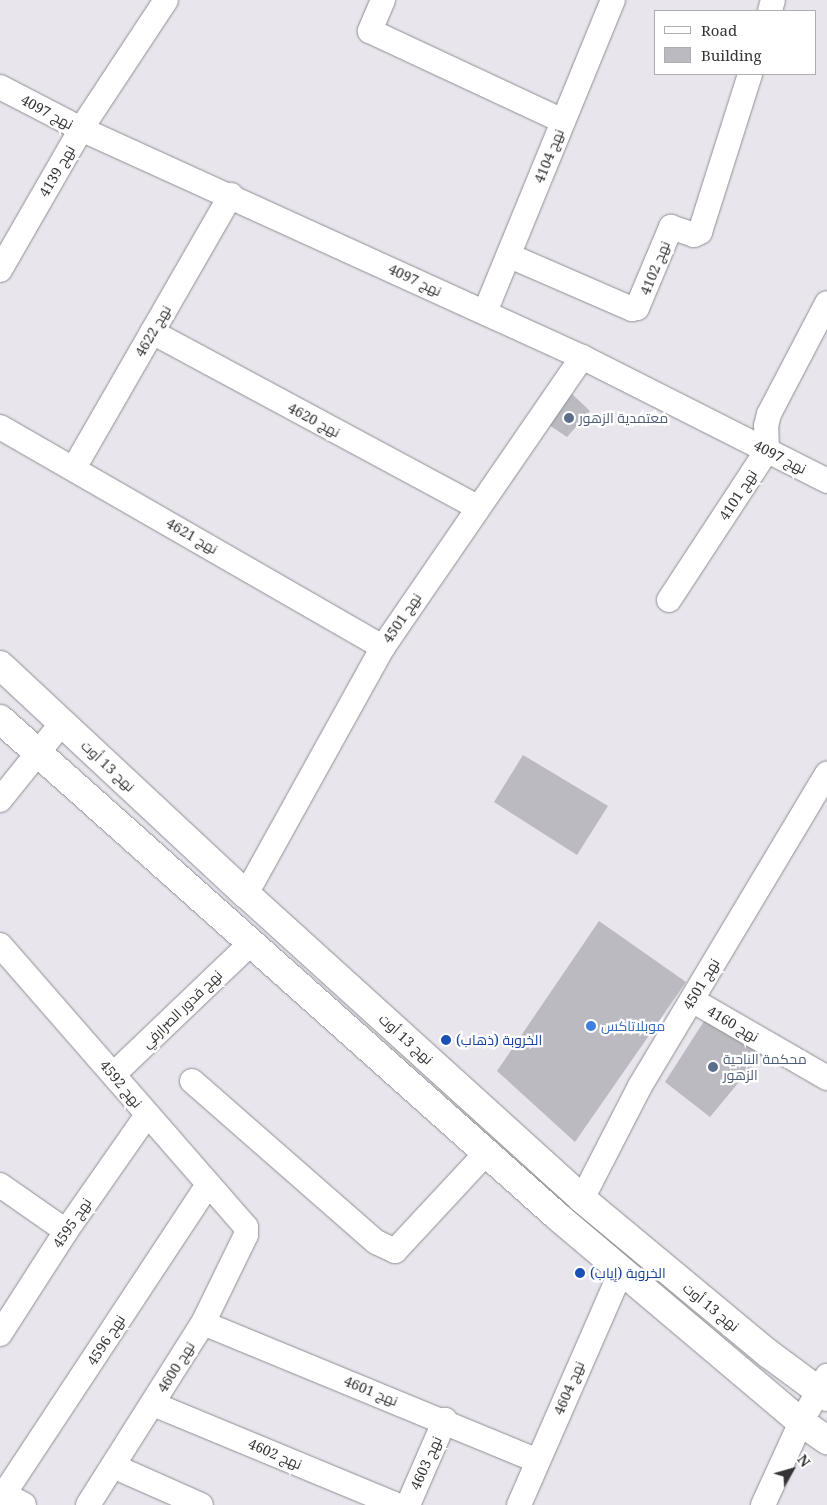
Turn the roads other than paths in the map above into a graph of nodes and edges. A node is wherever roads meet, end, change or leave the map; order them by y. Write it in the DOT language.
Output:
graph roads {
  1 [pos="166,0"];
  2 [pos="383,0"];
  3 [pos="612,0"];
  4 [pos="750,75"];
  5 [pos="0,87"];
  6 [pos="563,121"];
  7 [pos="81,129"];
  8 [pos="231,195"];
  9 [pos="510,256"];
  10 [pos="0,270"];
  11 [pos="827,303"];
  12 [pos="485,312"];
  13 [pos="152,332"];
  14 [pos="582,357"];
  15 [pos="0,427"];
  16 [pos="767,450"];
  17 [pos="74,468"];
  18 [pos="827,481"];
  19 [pos="477,507"];
  20 [pos="669,600"];
  21 [pos="383,647"];
  22 [pos="0,665"];
  23 [pos="0,719"];
  24 [pos="62,723"];
  25 [pos="37,754"];
  26 [pos="827,774"];
  27 [pos="0,800"];
  28 [pos="246,894"];
  29 [pos="250,944"];
  30 [pos="0,945"];
  31 [pos="692,1000"];
  32 [pos="114,1074"];
  33 [pos="827,1078"];
  34 [pos="192,1081"];
  35 [pos="147,1115"];
  36 [pos="486,1153"];
  37 [pos="0,1185"];
  38 [pos="208,1185"];
  39 [pos="582,1199"];
  40 [pos="243,1223"];
  41 [pos="66,1231"];
  42 [pos="621,1271"];
  43 [pos="203,1324"];
  44 [pos="0,1334"];
  45 [pos="824,1388"];
  46 [pos="153,1404"];
  47 [pos="445,1420"];
  48 [pos="800,1422"];
  49 [pos="827,1440"];
  50 [pos="538,1460"];
  51 [pos="112,1466"];
  52 [pos="15,1500"];
  53 [pos="88,1505"];
  54 [pos="201,1505"];
  55 [pos="396,1505"];
  56 [pos="408,1505"];
  57 [pos="519,1505"];
  58 [pos="763,1505"];
  1 -- 7 [label="street, نهج 4139"];
  2 -- 6 [label="street"];
  3 -- 6 [label="street, نهج 4104"];
  4 -- 9 [label="street, نهج 4102"];
  5 -- 7 [label="street, نهج 4097"];
  6 -- 9 [label="street, نهج 4104"];
  7 -- 8 [label="street, نهج 4097"];
  7 -- 10 [label="street, نهج 4139"];
  8 -- 12 [label="street, نهج 4097"];
  8 -- 13 [label="street, نهج 4622"];
  9 -- 12 [label="street, نهج 4104"];
  11 -- 16 [label="street"];
  12 -- 14 [label="street, نهج 4097"];
  13 -- 17 [label="street, نهج 4622"];
  13 -- 19 [label="street, نهج 4620"];
  14 -- 16 [label="street, نهج 4097"];
  14 -- 19 [label="street, نهج 4501"];
  15 -- 17 [label="street, نهج 4621"];
  16 -- 18 [label="street, نهج 4097"];
  16 -- 20 [label="street, نهج 4101"];
  17 -- 21 [label="street, نهج 4621"];
  19 -- 21 [label="street, نهج 4501"];
  21 -- 28 [label="street, نهج 4501"];
  22 -- 24 [label="main road, نهج 13 أوت"];
  23 -- 25 [label="main road"];
  24 -- 25 [label="street"];
  24 -- 28 [label="main road, نهج 13 أوت"];
  25 -- 27 [label="street"];
  25 -- 29 [label="main road"];
  26 -- 31 [label="street, نهج 4501"];
  28 -- 39 [label="main road, نهج 13 أوت"];
  29 -- 32 [label="street, نهج قدور الصرارفي"];
  29 -- 36 [label="main road"];
  30 -- 32 [label="street, نهج 4592"];
  31 -- 33 [label="street, نهج 4160"];
  31 -- 39 [label="street, نهج 4501"];
  32 -- 35 [label="street, نهج 4592"];
  34 -- 36 [label="street"];
  35 -- 38 [label="street, نهج 4592"];
  35 -- 41 [label="street, نهج 4595"];
  36 -- 42 [label="main road"];
  37 -- 41 [label="street"];
  38 -- 40 [label="street, نهج 4592"];
  38 -- 52 [label="street, نهج 4596"];
  39 -- 45 [label="main road, نهج 13 أوت"];
  40 -- 43 [label="street, نهج 4600"];
  41 -- 44 [label="street, نهج 4595"];
  42 -- 48 [label="main road"];
  42 -- 50 [label="street, نهج 4604"];
  43 -- 46 [label="street, نهج 4600"];
  43 -- 47 [label="street, نهج 4601"];
  45 -- 48 [label="street"];
  46 -- 51 [label="street, نهج 4600"];
  46 -- 55 [label="street, نهج 4602"];
  47 -- 50 [label="street, نهج 4601"];
  47 -- 56 [label="street, نهج 4603"];
  48 -- 49 [label="main road"];
  48 -- 58 [label="street"];
  50 -- 57 [label="street, نهج 4604"];
  51 -- 53 [label="street, نهج 4600"];
  51 -- 54 [label="street"];
}
